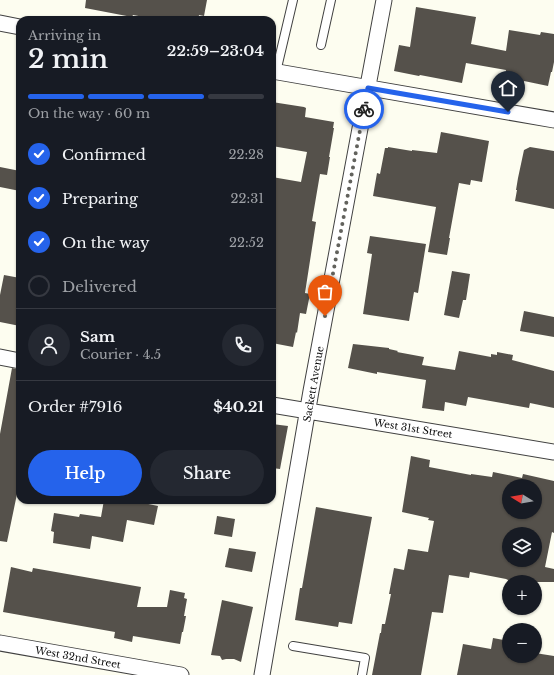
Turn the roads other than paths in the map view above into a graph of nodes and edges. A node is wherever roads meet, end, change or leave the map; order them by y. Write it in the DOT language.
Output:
graph roads {
  1 [pos="293,0"];
  2 [pos="331,0"];
  3 [pos="384,0"];
  4 [pos="0,23"];
  5 [pos="16,25"];
  6 [pos="321,45"];
  7 [pos="276,64"];
  8 [pos="276,72"];
  9 [pos="368,88"];
  10 [pos="554,120"];
  11 [pos="0,357"];
  12 [pos="16,360"];
  13 [pos="276,406"];
  14 [pos="308,411"];
  15 [pos="554,452"];
  16 [pos="0,643"];
  17 [pos="294,646"];
  18 [pos="181,675"];
  19 [pos="262,675"];
  20 [pos="362,675"];
  1 -- 7 [label="lane"];
  2 -- 6 [label="lane"];
  3 -- 9 [label="street, Sackett Avenue"];
  4 -- 5 [label="street"];
  8 -- 9 [label="street"];
  9 -- 10 [label="street"];
  9 -- 14 [label="street, Sackett Avenue"];
  11 -- 12 [label="street"];
  13 -- 14 [label="street, West 31st Street"];
  14 -- 15 [label="street, West 31st Street"];
  14 -- 19 [label="street, Sackett Avenue"];
  16 -- 18 [label="street, West 32nd Street"];
  17 -- 20 [label="lane"];
}
